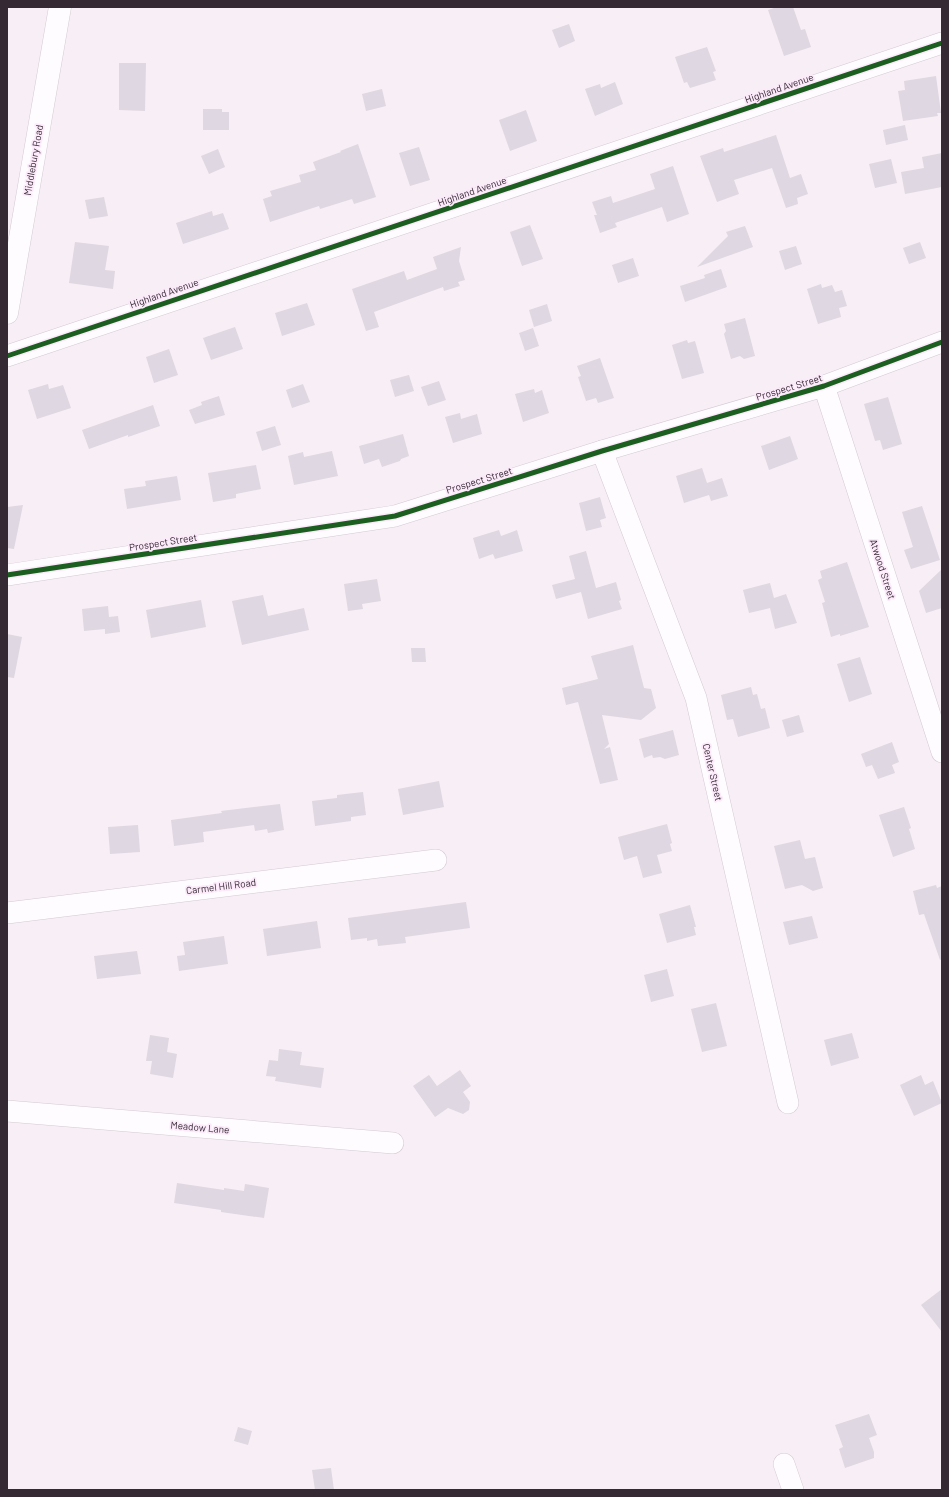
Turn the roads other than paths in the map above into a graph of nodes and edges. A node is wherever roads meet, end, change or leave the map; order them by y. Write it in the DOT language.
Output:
graph roads {
  1 [pos="60,7"];
  2 [pos="942,43"];
  3 [pos="7,313"];
  4 [pos="942,342"];
  5 [pos="7,356"];
  6 [pos="824,386"];
  7 [pos="602,451"];
  8 [pos="7,575"];
  9 [pos="942,752"];
  10 [pos="436,860"];
  11 [pos="7,913"];
  12 [pos="788,1103"];
  13 [pos="7,1111"];
  14 [pos="393,1143"];
  15 [pos="784,1464"];
  16 [pos="793,1490"];
  1 -- 3 [label="street, Middlebury Road"];
  2 -- 5 [label="street, Highland Avenue"];
  4 -- 6 [label="street, Prospect Street"];
  6 -- 7 [label="street, Prospect Street"];
  6 -- 9 [label="street, Atwood Street"];
  7 -- 8 [label="street, Prospect Street"];
  7 -- 12 [label="street, Center Street"];
  10 -- 11 [label="street, Carmel Hill Road"];
  13 -- 14 [label="street, Meadow Lane"];
  15 -- 16 [label="street"];
}
